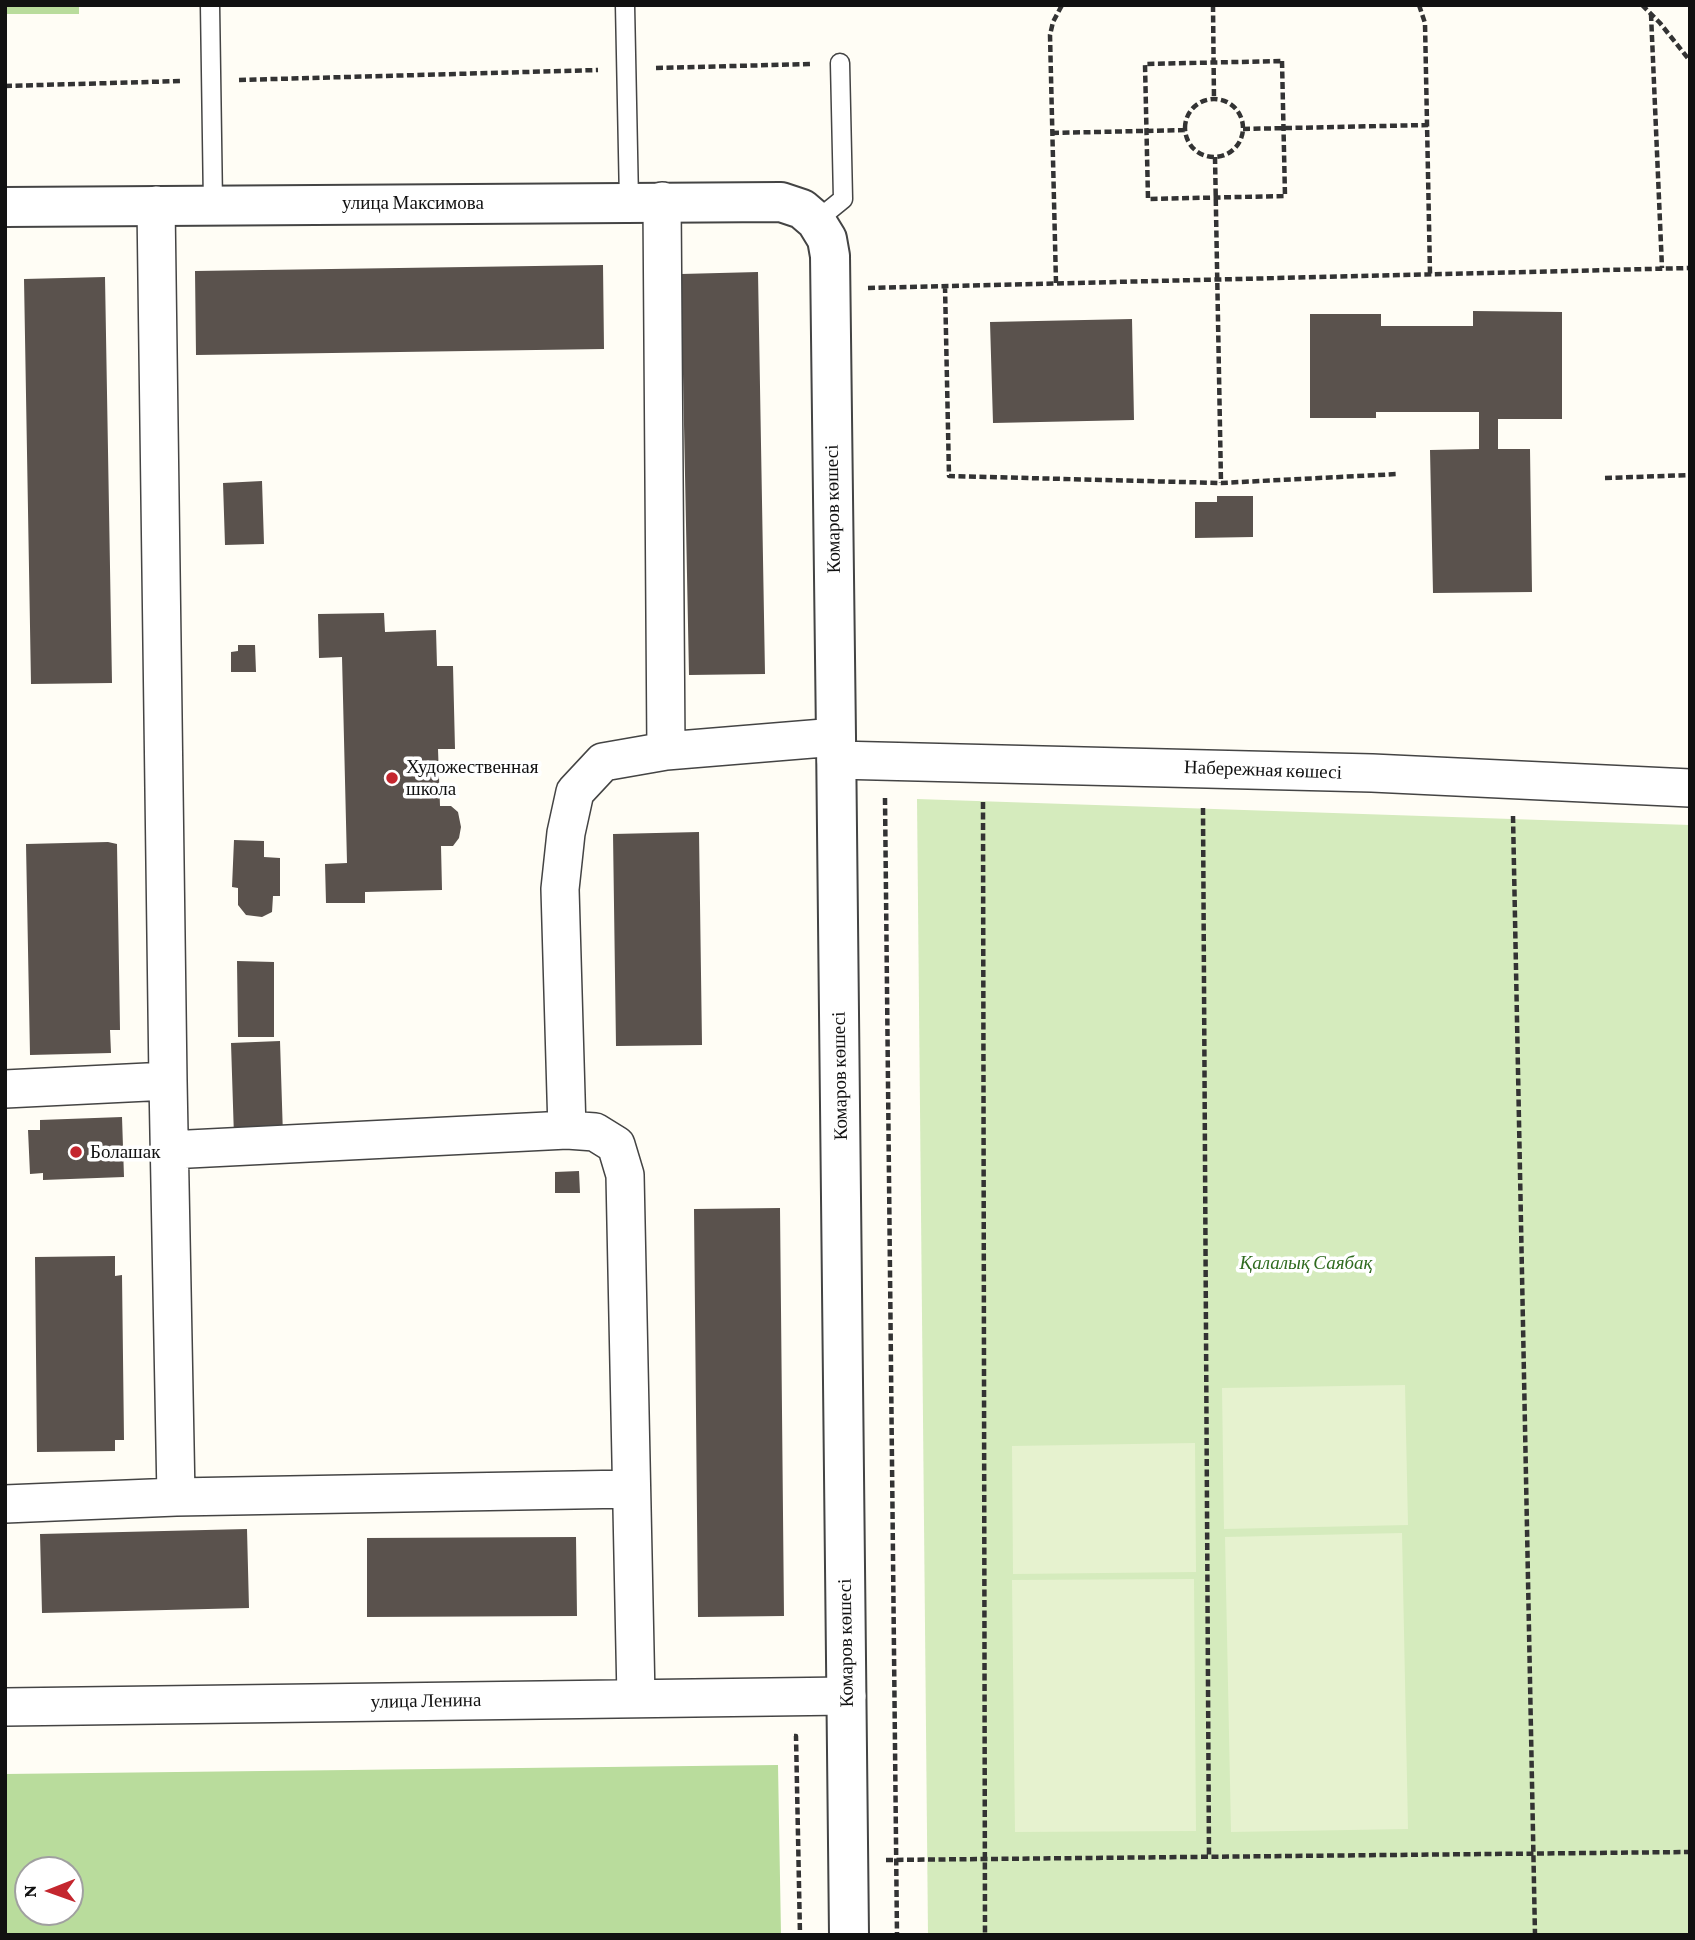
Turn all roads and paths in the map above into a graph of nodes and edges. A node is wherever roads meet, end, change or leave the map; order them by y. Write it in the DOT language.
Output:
graph roads {
  1 [pos="210,5"];
  2 [pos="625,5"];
  3 [pos="1062,5"];
  4 [pos="1213,5"];
  5 [pos="1419,5"];
  6 [pos="1642,5"];
  7 [pos="1651,14"];
  8 [pos="1690,61"];
  9 [pos="1214,62"];
  10 [pos="840,63"];
  11 [pos="625,69"];
  12 [pos="212,80"];
  13 [pos="5,86"];
  14 [pos="1214,100"];
  15 [pos="1428,125"];
  16 [pos="1283,128"];
  17 [pos="1243,129"];
  18 [pos="1186,130"];
  19 [pos="1147,131"];
  20 [pos="1052,133"];
  21 [pos="1215,157"];
  22 [pos="1216,198"];
  23 [pos="645,201"];
  24 [pos="213,204"];
  25 [pos="156,205"];
  26 [pos="5,207"];
  27 [pos="816,221"];
  28 [pos="1662,268"];
  29 [pos="1690,268"];
  30 [pos="1430,274"];
  31 [pos="1217,279"];
  32 [pos="1056,283"];
  33 [pos="945,286"];
  34 [pos="831,289"];
  35 [pos="1398,474"];
  36 [pos="1690,475"];
  37 [pos="1605,478"];
  38 [pos="1221,483"];
  39 [pos="836,748"];
  40 [pos="666,751"];
  41 [pos="885,759"];
  42 [pos="983,762"];
  43 [pos="1202,768"];
  44 [pos="1512,780"];
  45 [pos="1690,788"];
  46 [pos="168,1081"];
  47 [pos="5,1088"];
  48 [pos="568,1130"];
  49 [pos="169,1150"];
  50 [pos="631,1489"];
  51 [pos="176,1497"];
  52 [pos="5,1504"];
  53 [pos="847,1696"];
  54 [pos="636,1698"];
  55 [pos="5,1707"];
  56 [pos="782,1736"];
  57 [pos="1690,1852"];
  58 [pos="1533,1854"];
  59 [pos="1209,1857"];
  60 [pos="986,1859"];
  61 [pos="848,1860"];
  62 [pos="896,1860"];
  63 [pos="800,1935"];
  64 [pos="849,1935"];
  65 [pos="897,1935"];
  66 [pos="985,1935"];
  67 [pos="1535,1935"];
  1 -- 12 [label="lane"];
  2 -- 11 [label="lane"];
  3 -- 20 [label="path"];
  4 -- 9 [label="path"];
  5 -- 15 [label="path"];
  6 -- 7 [label="path"];
  7 -- 8 [label="path"];
  7 -- 28 [label="path"];
  9 -- 14 [label="path"];
  9 -- 16 [label="path"];
  9 -- 19 [label="path"];
  10 -- 11 [label="path"];
  10 -- 27 [label="lane"];
  11 -- 12 [label="path"];
  11 -- 23 [label="lane"];
  12 -- 13 [label="path"];
  12 -- 24 [label="lane"];
  14 -- 17 [label="path"];
  14 -- 18 [label="path"];
  15 -- 16 [label="path"];
  15 -- 30 [label="path"];
  16 -- 17 [label="path"];
  16 -- 22 [label="path"];
  17 -- 21 [label="path"];
  18 -- 19 [label="path"];
  18 -- 21 [label="path"];
  19 -- 20 [label="path"];
  19 -- 22 [label="path"];
  20 -- 32 [label="path"];
  21 -- 22 [label="path"];
  22 -- 31 [label="path"];
  23 -- 24 [label="street, улица Максимова"];
  23 -- 27 [label="street, улица Максимова"];
  23 -- 40 [label="street"];
  24 -- 25 [label="street, улица Максимова"];
  25 -- 26 [label="street, улица Максимова"];
  25 -- 46 [label="street"];
  27 -- 34 [label="street, Комаров көшесі"];
  28 -- 29 [label="path"];
  28 -- 30 [label="path"];
  30 -- 31 [label="path"];
  31 -- 32 [label="path"];
  31 -- 38 [label="path"];
  32 -- 33 [label="path"];
  33 -- 34 [label="path"];
  33 -- 38 [label="path"];
  34 -- 39 [label="street, Комаров көшесі"];
  35 -- 38 [label="path"];
  36 -- 37 [label="path"];
  39 -- 40 [label="street, Набережная көшесі"];
  39 -- 41 [label="street, Набережная көшесі"];
  39 -- 53 [label="street, Комаров көшесі"];
  40 -- 48 [label="street, Набережная көшесі"];
  41 -- 42 [label="street, Набережная көшесі"];
  41 -- 62 [label="path"];
  42 -- 43 [label="street, Набережная көшесі"];
  42 -- 60 [label="path"];
  43 -- 44 [label="street, Набережная көшесі"];
  43 -- 59 [label="path"];
  44 -- 45 [label="street, Набережная көшесі"];
  44 -- 58 [label="path"];
  46 -- 47 [label="street"];
  46 -- 49 [label="street"];
  48 -- 49 [label="street"];
  48 -- 50 [label="street"];
  49 -- 51 [label="street"];
  50 -- 51 [label="street"];
  50 -- 54 [label="street"];
  51 -- 52 [label="street"];
  53 -- 54 [label="street, улица Ленина"];
  53 -- 61 [label="street, Комаров көшесі"];
  54 -- 55 [label="street, улица Ленина"];
  56 -- 63 [label="path"];
  57 -- 58 [label="path"];
  58 -- 59 [label="path"];
  58 -- 67 [label="path"];
  59 -- 60 [label="path"];
  60 -- 62 [label="path"];
  60 -- 66 [label="path"];
  61 -- 62 [label="path"];
  61 -- 64 [label="street, Комаров көшесі"];
  62 -- 65 [label="path"];
}
